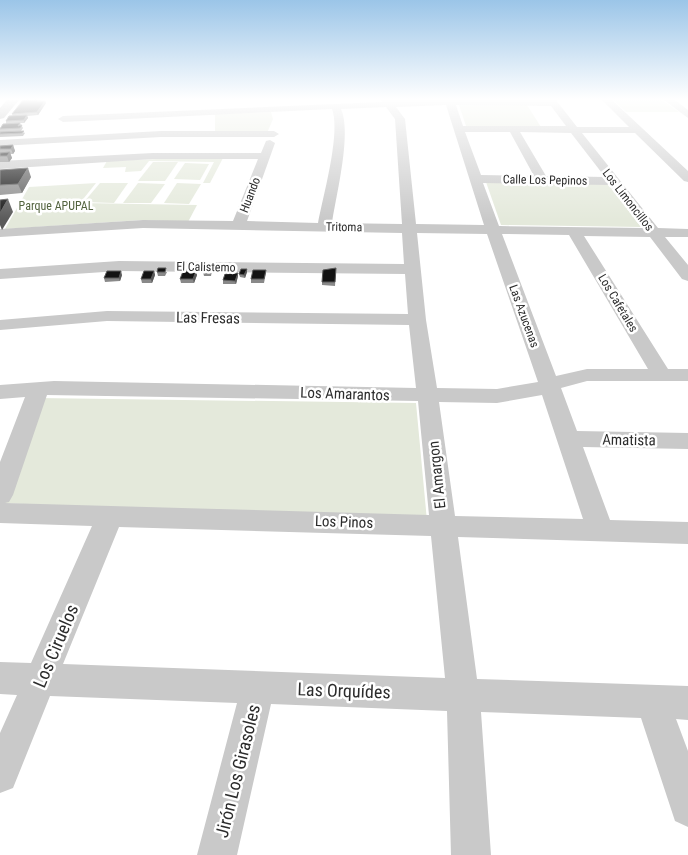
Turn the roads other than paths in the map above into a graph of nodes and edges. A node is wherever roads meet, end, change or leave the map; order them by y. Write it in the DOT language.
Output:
graph roads {
  1 [pos="53,140"];
  2 [pos="272,140"];
  3 [pos="338,140"];
  4 [pos="402,140"];
  5 [pos="463,140"];
  6 [pos="519,140"];
  7 [pos="582,140"];
  8 [pos="650,140"];
  9 [pos="0,143"];
  10 [pos="265,156"];
  11 [pos="0,165"];
  12 [pos="685,173"];
  13 [pos="476,179"];
  14 [pos="542,180"];
  15 [pos="613,181"];
  16 [pos="239,225"];
  17 [pos="324,227"];
  18 [pos="408,228"];
  19 [pos="493,230"];
  20 [pos="574,231"];
  21 [pos="653,232"];
  22 [pos="0,233"];
  23 [pos="688,233"];
  24 [pos="412,270"];
  25 [pos="0,274"];
  26 [pos="688,276"];
  27 [pos="417,320"];
  28 [pos="0,325"];
  29 [pos="661,374"];
  30 [pos="688,375"];
  31 [pos="549,386"];
  32 [pos="39,388"];
  33 [pos="0,392"];
  34 [pos="428,396"];
  35 [pos="569,439"];
  36 [pos="688,441"];
  37 [pos="0,495"];
  38 [pos="0,513"];
  39 [pos="110,516"];
  40 [pos="443,525"];
  41 [pos="600,530"];
  42 [pos="688,533"];
  43 [pos="0,678"];
  44 [pos="42,679"];
  45 [pos="258,687"];
  46 [pos="463,695"];
  47 [pos="652,702"];
  48 [pos="688,703"];
  49 [pos="0,775"];
  50 [pos="688,808"];
  51 [pos="217,855"];
  52 [pos="471,855"];
  1 -- 9 [label="street"];
  2 -- 10 [label="street, Huando"];
  3 -- 17 [label="street"];
  4 -- 18 [label="street, El Amargon"];
  5 -- 13 [label="street, Las Azucenas"];
  6 -- 14 [label="street"];
  7 -- 15 [label="street, Los Limoncillos"];
  8 -- 12 [label="street"];
  10 -- 11 [label="street"];
  10 -- 16 [label="street, Huando"];
  13 -- 14 [label="street, Calle Los Pepinos"];
  13 -- 19 [label="street, Las Azucenas"];
  14 -- 15 [label="street, Calle Los Pepinos"];
  15 -- 21 [label="street, Los Limoncillos"];
  16 -- 17 [label="street, Tritoma"];
  16 -- 22 [label="street, Tritoma"];
  17 -- 18 [label="street, Tritoma"];
  18 -- 19 [label="street, Tritoma"];
  18 -- 24 [label="street, El Amargon"];
  19 -- 20 [label="street, Tritoma"];
  19 -- 31 [label="street, Las Azucenas"];
  20 -- 21 [label="street, Tritoma"];
  20 -- 29 [label="street, Los Cafetales"];
  21 -- 23 [label="street, Tritoma"];
  21 -- 26 [label="street, Los Limoncillos"];
  24 -- 25 [label="street, El Calistemo"];
  24 -- 27 [label="street, El Amargon"];
  27 -- 28 [label="street, Las Fresas"];
  27 -- 34 [label="street, El Amargon"];
  29 -- 30 [label="street, Los Amarantos"];
  29 -- 31 [label="street, Los Amarantos"];
  31 -- 34 [label="street, Los Amarantos"];
  31 -- 35 [label="street, Las Azucenas"];
  32 -- 33 [label="street, Los Amarantos"];
  32 -- 34 [label="street, Los Amarantos"];
  32 -- 37 [label="street"];
  34 -- 40 [label="street, El Amargon"];
  35 -- 36 [label="street, Amatista"];
  35 -- 41 [label="street, Las Azucenas"];
  38 -- 39 [label="street, Los Pinos"];
  39 -- 40 [label="street, Los Pinos"];
  39 -- 44 [label="street, Los Ciruelos"];
  40 -- 41 [label="street, Los Pinos"];
  40 -- 46 [label="street, El Amargon"];
  41 -- 42 [label="street, Los Pinos"];
  43 -- 44 [label="street, Las Orquídes"];
  44 -- 45 [label="street, Las Orquídes"];
  44 -- 49 [label="street, Los Ciruelos"];
  45 -- 46 [label="street, Las Orquídes"];
  45 -- 51 [label="street, Jirón Los Girasoles"];
  46 -- 47 [label="street, Las Orquídes"];
  46 -- 52 [label="street, El Amargon"];
  47 -- 48 [label="street, Las Orquídes"];
  47 -- 50 [label="street"];
}
